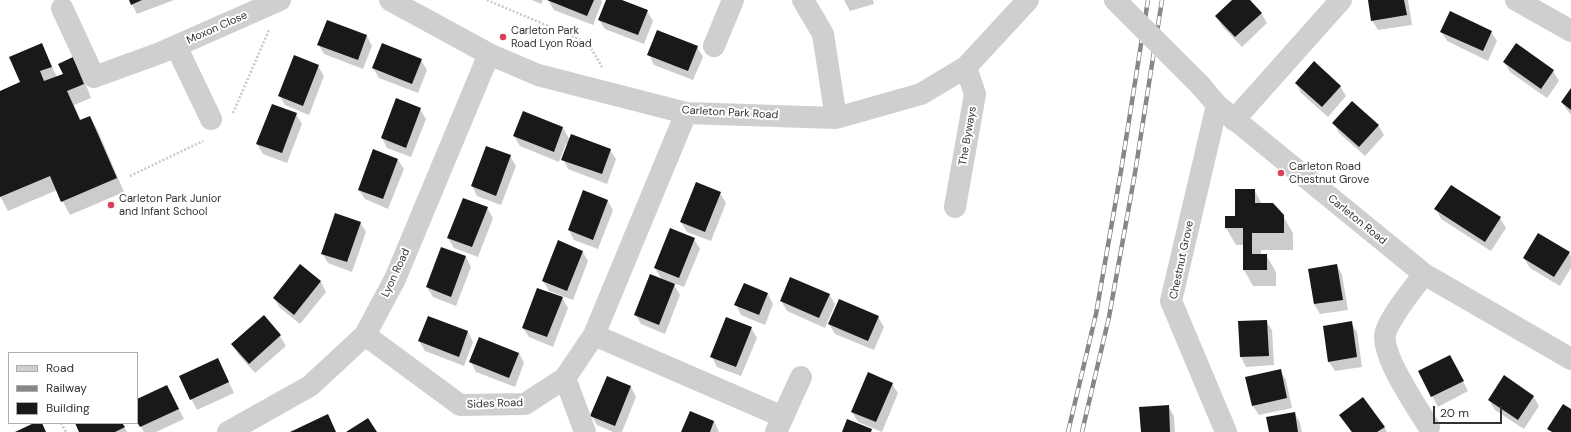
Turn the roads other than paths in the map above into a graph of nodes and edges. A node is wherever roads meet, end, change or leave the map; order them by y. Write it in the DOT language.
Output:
graph roads {
  1 [pos="280,0"];
  2 [pos="390,0"];
  3 [pos="733,0"];
  4 [pos="803,0"];
  5 [pos="1028,0"];
  6 [pos="1115,0"];
  7 [pos="1341,0"];
  8 [pos="1516,0"];
  9 [pos="62,8"];
  10 [pos="1569,26"];
  11 [pos="714,46"];
  12 [pos="168,49"];
  13 [pos="489,54"];
  14 [pos="966,67"];
  15 [pos="1217,105"];
  16 [pos="686,112"];
  17 [pos="836,118"];
  18 [pos="211,119"];
  19 [pos="1234,120"];
  20 [pos="955,207"];
  21 [pos="1424,274"];
  22 [pos="365,335"];
  23 [pos="594,335"];
  24 [pos="1571,359"];
  25 [pos="801,377"];
  26 [pos="565,378"];
  27 [pos="779,425"];
  28 [pos="1429,427"];
  29 [pos="228,432"];
  30 [pos="585,432"];
  31 [pos="1226,432"];
  1 -- 12 [label="street, Moxon Close"];
  2 -- 13 [label="street, Carleton Park Road"];
  3 -- 11 [label="street"];
  4 -- 17 [label="street"];
  5 -- 14 [label="street, Carleton Park Road"];
  6 -- 15 [label="street, Carleton Road, bridge"];
  7 -- 19 [label="street"];
  8 -- 10 [label="street"];
  9 -- 12 [label="street"];
  12 -- 18 [label="street, Moxon Close"];
  13 -- 16 [label="street, Carleton Park Road"];
  13 -- 22 [label="street, Lyon Road"];
  14 -- 17 [label="street, Carleton Park Road"];
  14 -- 20 [label="street, The Byways"];
  15 -- 19 [label="street, Carleton Road"];
  15 -- 31 [label="street, Chestnut Grove"];
  16 -- 17 [label="street, Carleton Park Road"];
  16 -- 23 [label="street, Sides Road"];
  19 -- 21 [label="street, Carleton Road"];
  21 -- 24 [label="street, Carleton Road"];
  21 -- 28 [label="street"];
  22 -- 26 [label="street, Sides Road"];
  22 -- 29 [label="street, Lyon Road"];
  23 -- 26 [label="street, Sides Road"];
  23 -- 27 [label="street"];
  25 -- 27 [label="street"];
  26 -- 30 [label="street"];
}
